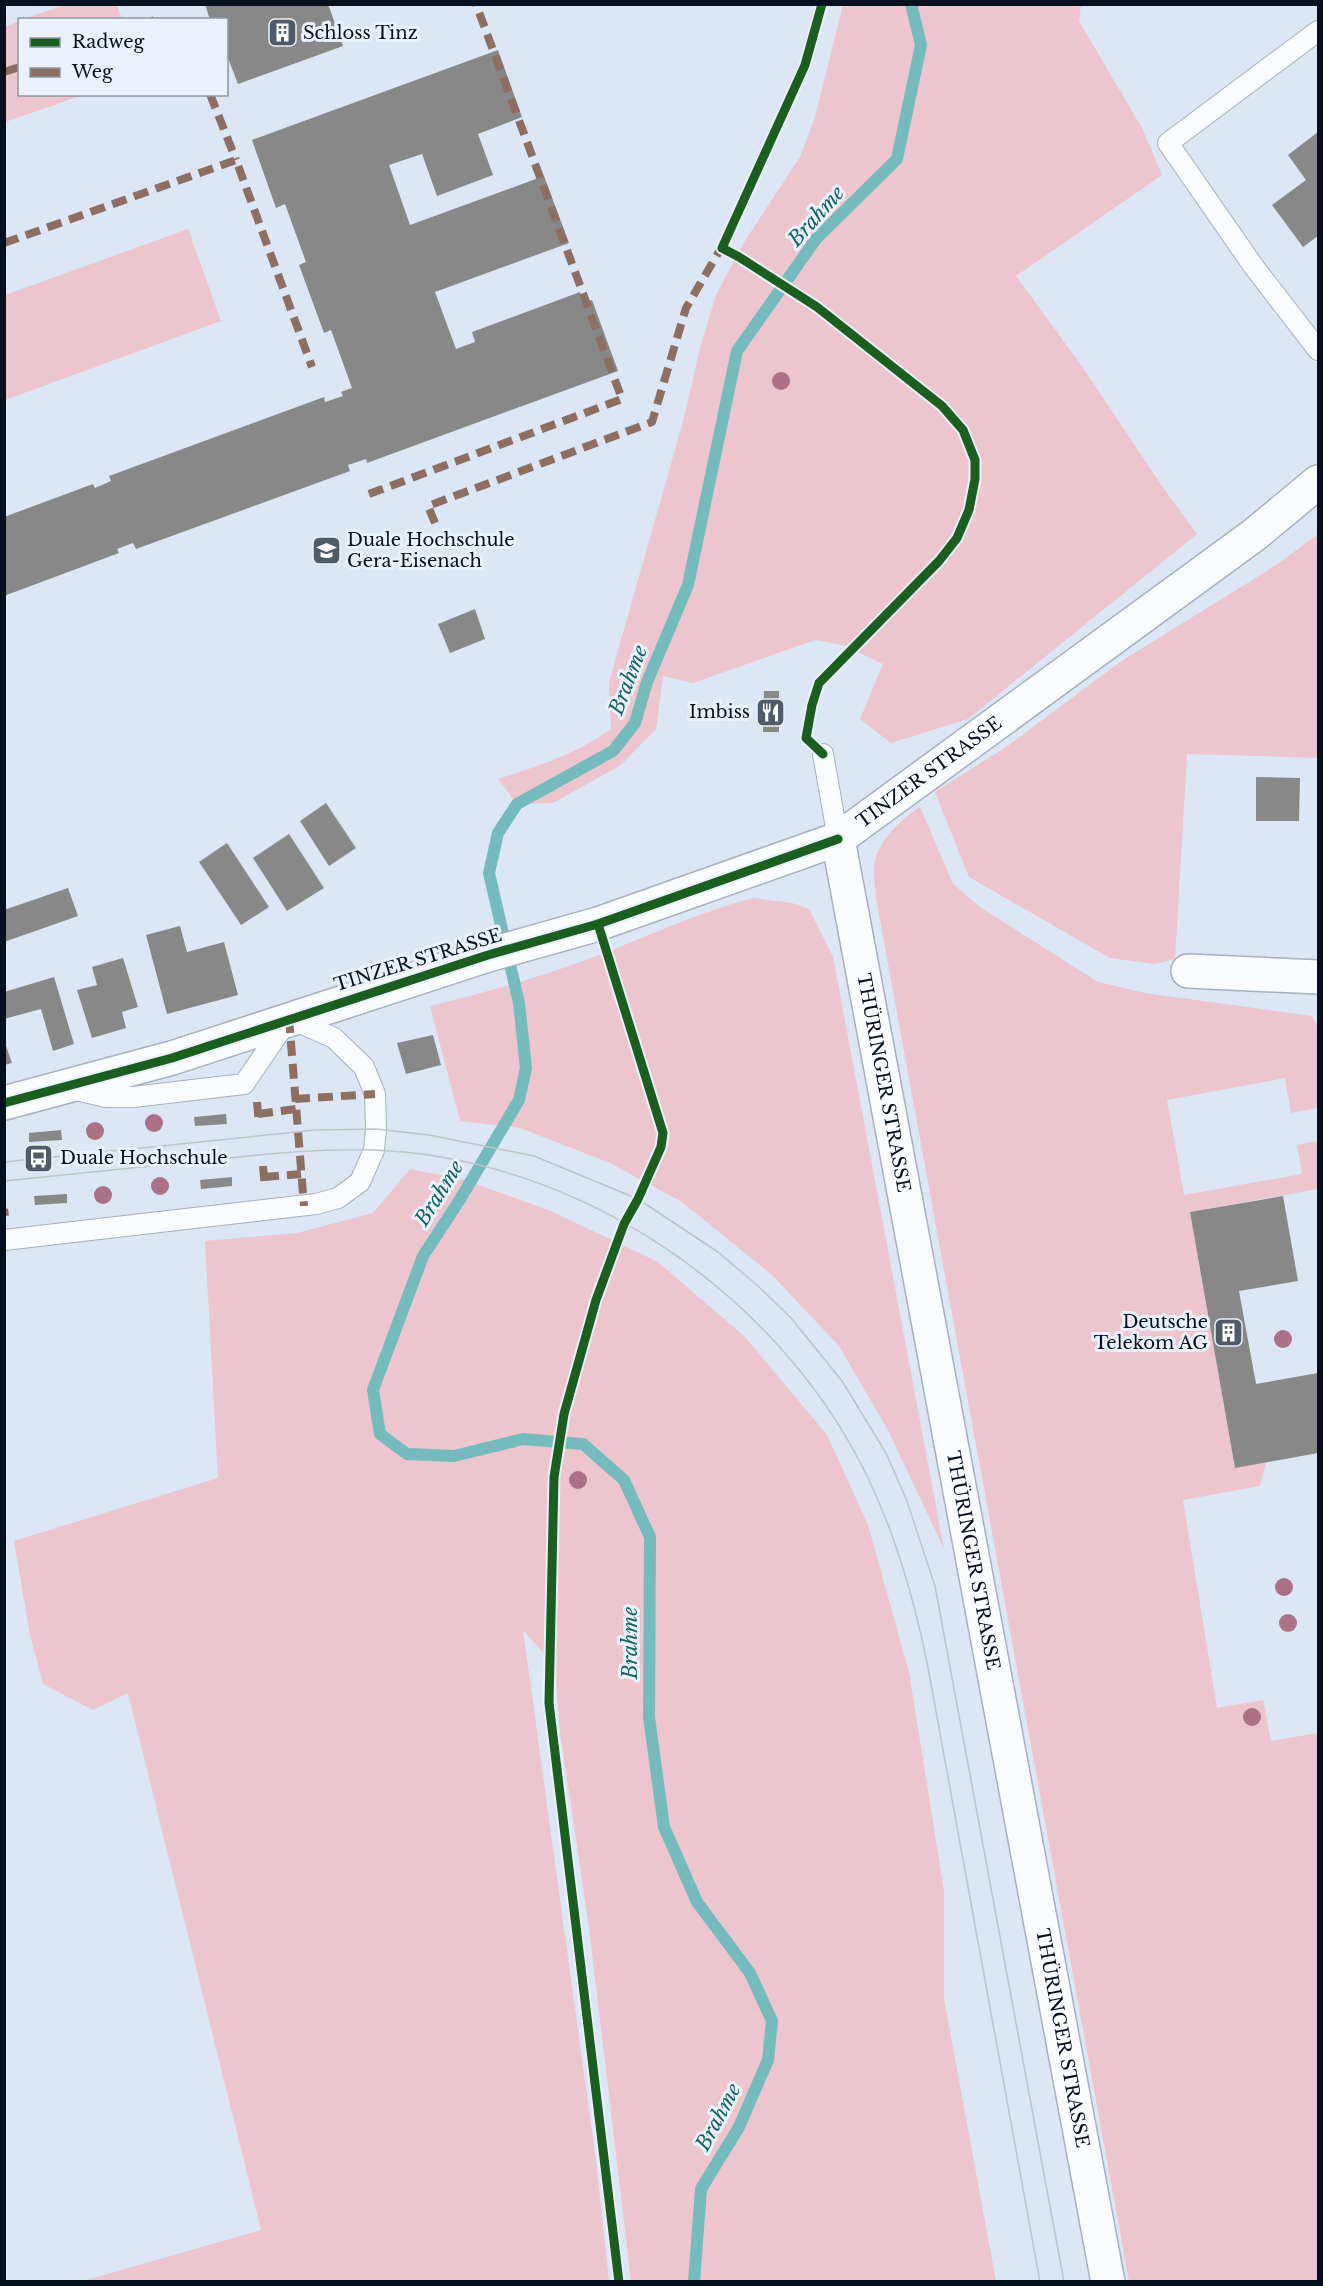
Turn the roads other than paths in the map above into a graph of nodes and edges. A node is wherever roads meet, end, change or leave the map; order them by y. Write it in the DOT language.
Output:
graph roads {
  1 [pos="1318,31"];
  2 [pos="1318,350"];
  3 [pos="1318,482"];
  4 [pos="823,754"];
  5 [pos="838,839"];
  6 [pos="1188,971"];
  7 [pos="1318,977"];
  8 [pos="289,1018"];
  9 [pos="63,1087"];
  10 [pos="4,1103"];
  11 [pos="4,1240"];
  12 [pos="1108,2282"];
  1 -- 2 [label="lane"];
  3 -- 5 [label="main road, TINZER STRASSE"];
  4 -- 5 [label="lane"];
  5 -- 8 [label="main road, TINZER STRASSE"];
  5 -- 12 [label="main road, THÜRINGER STRASSE"];
  6 -- 7 [label="main road"];
  8 -- 9 [label="main road, TINZER STRASSE"];
  8 -- 9 [label="lane"];
  8 -- 11 [label="lane"];
  9 -- 10 [label="main road, TINZER STRASSE"];
}
